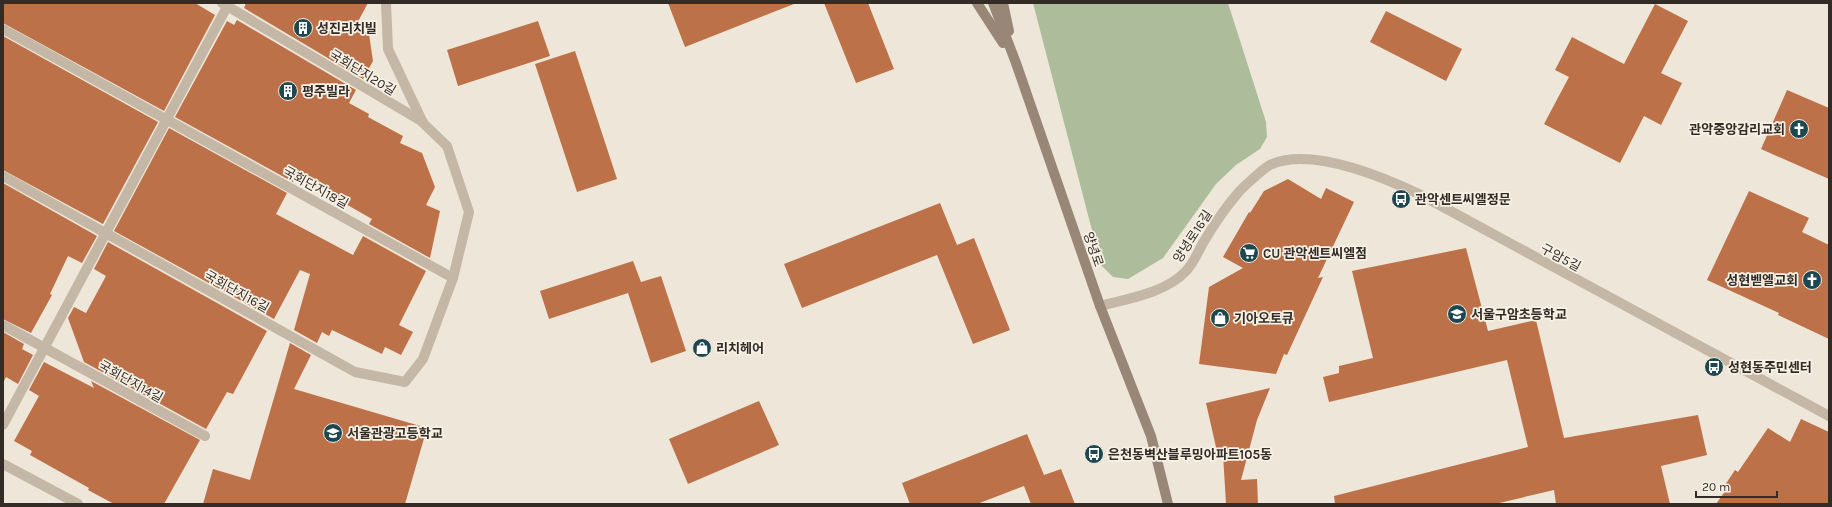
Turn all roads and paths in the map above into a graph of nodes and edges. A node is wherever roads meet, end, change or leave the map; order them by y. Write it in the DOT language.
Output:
graph roads {
  1 [pos="386,3"];
  2 [pos="977,3"];
  3 [pos="993,3"];
  4 [pos="1003,3"];
  5 [pos="226,4"];
  6 [pos="3,29"];
  7 [pos="1016,62"];
  8 [pos="167,119"];
  9 [pos="423,122"];
  10 [pos="1269,165"];
  11 [pos="3,176"];
  12 [pos="106,234"];
  13 [pos="453,278"];
  14 [pos="1100,306"];
  15 [pos="3,325"];
  16 [pos="44,348"];
  17 [pos="1829,416"];
  18 [pos="3,425"];
  19 [pos="204,436"];
  20 [pos="3,464"];
  21 [pos="78,504"];
  22 [pos="1168,504"];
  1 -- 9 [label="lane"];
  2 -- 7 [label="main road"];
  3 -- 7 [label="main road, 양녕로"];
  4 -- 7 [label="main road"];
  5 -- 8 [label="lane"];
  5 -- 9 [label="lane, 국회단지20길"];
  6 -- 8 [label="lane, 국회단지18길"];
  7 -- 14 [label="main road, 양녕로"];
  8 -- 12 [label="lane"];
  8 -- 13 [label="lane, 국회단지18길"];
  9 -- 13 [label="lane"];
  10 -- 14 [label="lane, 양녕로16길"];
  10 -- 17 [label="lane, 구암5길"];
  11 -- 12 [label="lane, 국회단지16길"];
  12 -- 13 [label="lane, 국회단지16길"];
  12 -- 16 [label="lane"];
  14 -- 22 [label="main road, 양녕로"];
  15 -- 16 [label="lane, 국회단지14길"];
  16 -- 18 [label="lane"];
  16 -- 19 [label="lane, 국회단지14길"];
  20 -- 21 [label="lane"];
}
